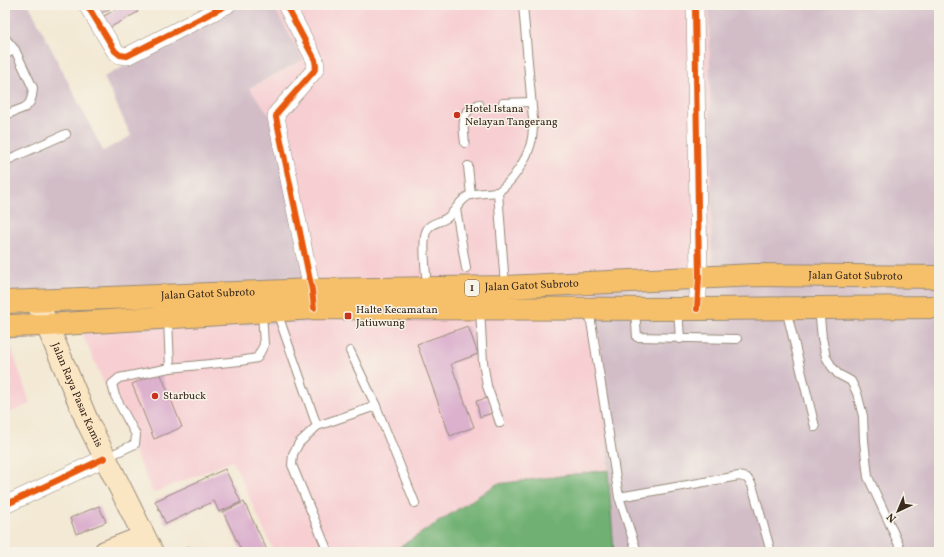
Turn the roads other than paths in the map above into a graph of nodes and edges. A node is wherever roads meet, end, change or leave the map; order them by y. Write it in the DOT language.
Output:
graph roads {
  1 [pos="87,5"];
  2 [pos="227,5"];
  3 [pos="286,5"];
  4 [pos="523,5"];
  5 [pos="695,5"];
  6 [pos="5,38"];
  7 [pos="15,50"];
  8 [pos="5,54"];
  9 [pos="531,102"];
  10 [pos="503,103"];
  11 [pos="479,104"];
  12 [pos="5,115"];
  13 [pos="66,134"];
  14 [pos="465,143"];
  15 [pos="5,161"];
  16 [pos="468,166"];
  17 [pos="498,192"];
  18 [pos="471,195"];
  19 [pos="456,209"];
  20 [pos="466,268"];
  21 [pos="426,275"];
  22 [pos="699,277"];
  23 [pos="939,277"];
  24 [pos="505,287"];
  25 [pos="313,299"];
  26 [pos="38,301"];
  27 [pos="5,302"];
  28 [pos="272,303"];
  29 [pos="939,307"];
  30 [pos="480,308"];
  31 [pos="589,308"];
  32 [pos="786,308"];
  33 [pos="819,308"];
  34 [pos="636,309"];
  35 [pos="687,309"];
  36 [pos="168,317"];
  37 [pos="47,325"];
  38 [pos="5,326"];
  39 [pos="680,339"];
  40 [pos="737,339"];
  41 [pos="350,351"];
  42 [pos="170,368"];
  43 [pos="376,406"];
  44 [pos="500,423"];
  45 [pos="317,426"];
  46 [pos="815,427"];
  47 [pos="105,458"];
  48 [pos="619,497"];
  49 [pos="415,503"];
  50 [pos="5,505"];
  51 [pos="148,544"];
  52 [pos="105,552"];
  53 [pos="328,552"];
  54 [pos="637,552"];
  55 [pos="771,552"];
  56 [pos="902,552"];
  1 -- 2 [label="street"];
  3 -- 25 [label="street"];
  4 -- 9 [label="lane"];
  5 -- 22 [label="street"];
  6 -- 7 [label="lane"];
  7 -- 8 [label="lane"];
  7 -- 12 [label="lane"];
  9 -- 10 [label="lane"];
  9 -- 17 [label="lane"];
  11 -- 14 [label="lane"];
  13 -- 15 [label="lane"];
  16 -- 18 [label="lane"];
  17 -- 18 [label="lane"];
  17 -- 24 [label="lane"];
  18 -- 19 [label="lane"];
  19 -- 20 [label="lane"];
  19 -- 21 [label="lane"];
  22 -- 23 [label="highway, Jalan Gatot Subroto / 1"];
  22 -- 24 [label="highway, Jalan Gatot Subroto / 1"];
  22 -- 35 [label="street"];
  24 -- 25 [label="highway, Jalan Gatot Subroto / 1"];
  25 -- 28 [label="highway, Jalan Gatot Subroto / 1"];
  25 -- 30 [label="highway, Jalan Gatot Subroto / 1"];
  26 -- 27 [label="highway, Jalan Gatot Subroto / 1"];
  26 -- 28 [label="highway, Jalan Gatot Subroto / 1"];
  26 -- 37 [label="main road, Jalan Raya Pasar Kamis"];
  28 -- 36 [label="highway, Jalan Gatot Subroto / 1"];
  28 -- 42 [label="lane"];
  28 -- 45 [label="lane"];
  29 -- 33 [label="highway, Jalan Gatot Subroto / 1"];
  30 -- 31 [label="highway, Jalan Gatot Subroto / 1"];
  30 -- 44 [label="lane"];
  31 -- 34 [label="highway, Jalan Gatot Subroto / 1"];
  31 -- 48 [label="lane"];
  32 -- 33 [label="highway, Jalan Gatot Subroto / 1"];
  32 -- 35 [label="highway, Jalan Gatot Subroto / 1"];
  32 -- 46 [label="lane"];
  33 -- 56 [label="lane"];
  34 -- 35 [label="highway, Jalan Gatot Subroto / 1"];
  34 -- 39 [label="lane"];
  35 -- 39 [label="lane"];
  36 -- 37 [label="highway, Jalan Gatot Subroto / 1"];
  36 -- 42 [label="lane"];
  37 -- 38 [label="highway, Jalan Gatot Subroto / 1"];
  37 -- 47 [label="main road, Jalan Raya Pasar Kamis"];
  39 -- 40 [label="lane"];
  41 -- 43 [label="lane"];
  42 -- 47 [label="lane"];
  43 -- 45 [label="lane"];
  43 -- 49 [label="lane"];
  45 -- 53 [label="lane"];
  47 -- 50 [label="street"];
  47 -- 51 [label="main road, Jalan Raya Pasar Kamis"];
  48 -- 54 [label="lane"];
  48 -- 55 [label="lane"];
  51 -- 52 [label="main road"];
}
